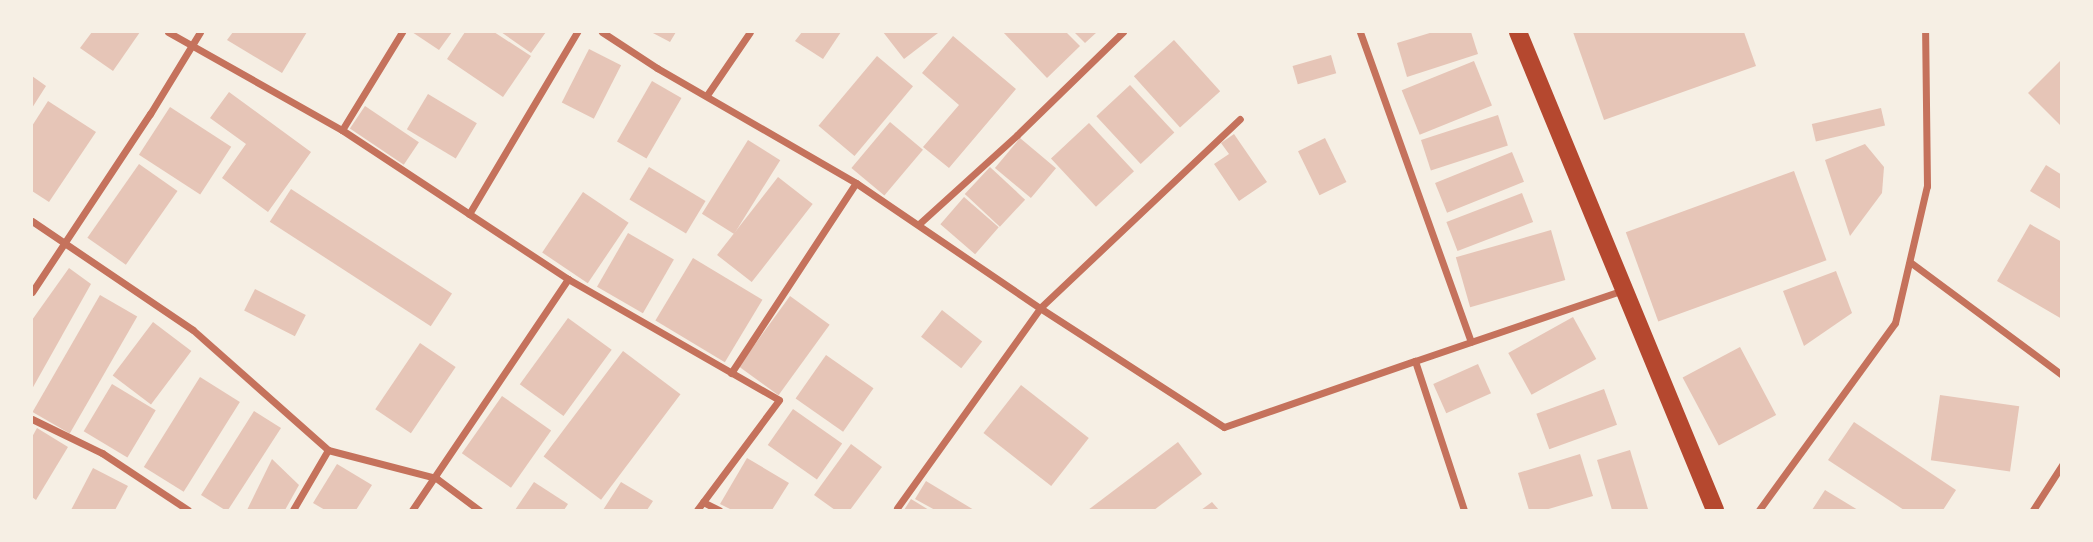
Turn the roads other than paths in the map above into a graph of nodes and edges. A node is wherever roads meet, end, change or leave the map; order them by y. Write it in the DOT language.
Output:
graph roads {
  1 [pos="168,32"];
  2 [pos="200,32"];
  3 [pos="402,32"];
  4 [pos="577,32"];
  5 [pos="602,32"];
  6 [pos="750,32"];
  7 [pos="1123,32"];
  8 [pos="1360,32"];
  9 [pos="1518,32"];
  10 [pos="1925,32"];
  11 [pos="190,46"];
  12 [pos="707,95"];
  13 [pos="1240,119"];
  14 [pos="342,130"];
  15 [pos="856,183"];
  16 [pos="469,214"];
  17 [pos="32,221"];
  18 [pos="920,223"];
  19 [pos="62,243"];
  20 [pos="1910,262"];
  21 [pos="568,279"];
  22 [pos="1627,289"];
  23 [pos="32,292"];
  24 [pos="1040,308"];
  25 [pos="1471,342"];
  26 [pos="1415,361"];
  27 [pos="731,373"];
  28 [pos="2062,375"];
  29 [pos="32,419"];
  30 [pos="328,450"];
  31 [pos="2062,464"];
  32 [pos="436,478"];
  33 [pos="703,502"];
  34 [pos="897,509"];
  35 [pos="188,510"];
  36 [pos="293,510"];
  37 [pos="412,510"];
  38 [pos="479,510"];
  39 [pos="696,510"];
  40 [pos="719,510"];
  41 [pos="1464,510"];
  42 [pos="1715,510"];
  43 [pos="1759,510"];
  44 [pos="2033,510"];
  1 -- 11 [label="street"];
  2 -- 11 [label="street"];
  3 -- 14 [label="street"];
  4 -- 16 [label="street"];
  5 -- 12 [label="street"];
  6 -- 12 [label="street"];
  7 -- 18 [label="street"];
  8 -- 25 [label="street"];
  9 -- 22 [label="main road"];
  10 -- 20 [label="street"];
  11 -- 14 [label="street"];
  11 -- 19 [label="street"];
  12 -- 15 [label="street"];
  13 -- 24 [label="street"];
  14 -- 16 [label="street"];
  15 -- 18 [label="street"];
  15 -- 27 [label="street"];
  16 -- 21 [label="street"];
  17 -- 19 [label="street"];
  18 -- 24 [label="street"];
  19 -- 23 [label="street"];
  19 -- 30 [label="street"];
  20 -- 28 [label="street"];
  20 -- 43 [label="street"];
  21 -- 27 [label="street"];
  21 -- 32 [label="street"];
  22 -- 25 [label="street"];
  22 -- 42 [label="main road"];
  24 -- 26 [label="street"];
  24 -- 34 [label="street"];
  25 -- 26 [label="street"];
  26 -- 41 [label="street"];
  27 -- 33 [label="street"];
  29 -- 35 [label="street"];
  30 -- 32 [label="street"];
  30 -- 36 [label="street"];
  31 -- 44 [label="street"];
  32 -- 37 [label="street"];
  32 -- 38 [label="street"];
  33 -- 39 [label="street"];
  33 -- 40 [label="street"];
}
